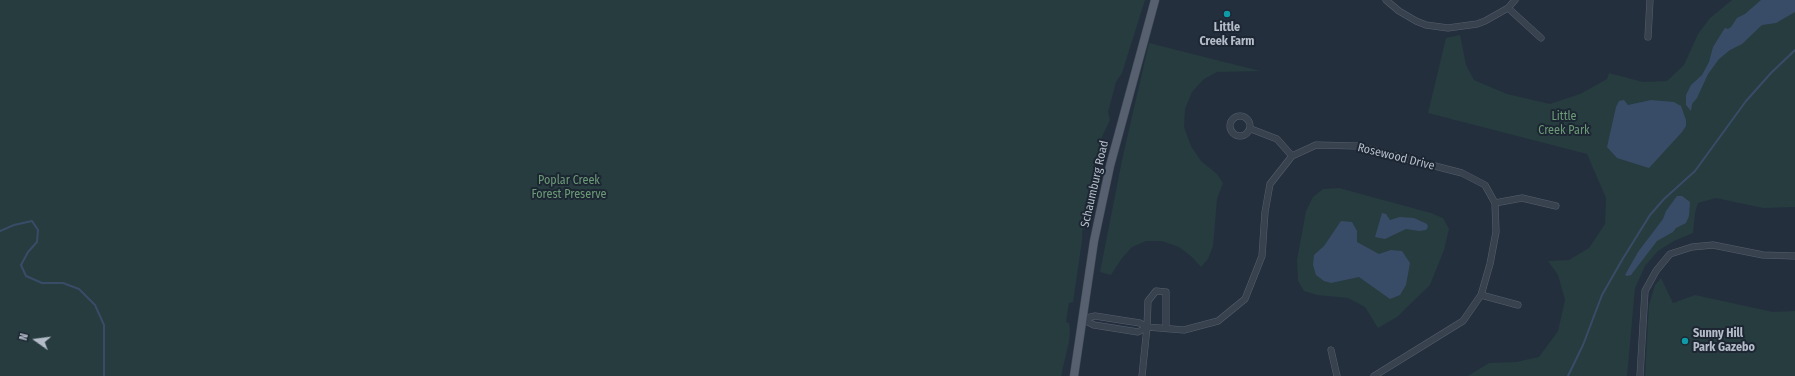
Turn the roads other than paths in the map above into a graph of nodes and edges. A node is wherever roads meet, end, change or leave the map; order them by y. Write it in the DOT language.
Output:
graph roads {
  1 [pos="1154,0"];
  2 [pos="1386,0"];
  3 [pos="1515,0"];
  4 [pos="1650,0"];
  5 [pos="1508,8"];
  6 [pos="1648,37"];
  7 [pos="1541,38"];
  8 [pos="1251,129"];
  9 [pos="1292,156"];
  10 [pos="1495,203"];
  11 [pos="1556,206"];
  12 [pos="1795,256"];
  13 [pos="1481,294"];
  14 [pos="1518,305"];
  15 [pos="1082,319"];
  16 [pos="1147,327"];
  17 [pos="1166,327"];
  18 [pos="1331,350"];
  19 [pos="1074,376"];
  20 [pos="1142,376"];
  21 [pos="1337,376"];
  22 [pos="1374,376"];
  23 [pos="1640,376"];
  1 -- 15 [label="main road, Schaumburg Road"];
  2 -- 5 [label="street"];
  3 -- 5 [label="street"];
  4 -- 6 [label="street"];
  5 -- 7 [label="street"];
  8 -- 9 [label="street"];
  9 -- 10 [label="street, Rosewood Drive"];
  9 -- 17 [label="street, Rosewood Drive"];
  10 -- 11 [label="street"];
  10 -- 13 [label="street, Rosewood Drive"];
  12 -- 23 [label="street"];
  13 -- 14 [label="street"];
  13 -- 22 [label="street, Rosewood Drive"];
  15 -- 16 [label="street, Rosewood Drive"];
  15 -- 19 [label="main road, Schaumburg Road"];
  16 -- 17 [label="street, Rosewood Drive"];
  16 -- 17 [label="street"];
  16 -- 20 [label="street"];
  18 -- 21 [label="street"];
}
